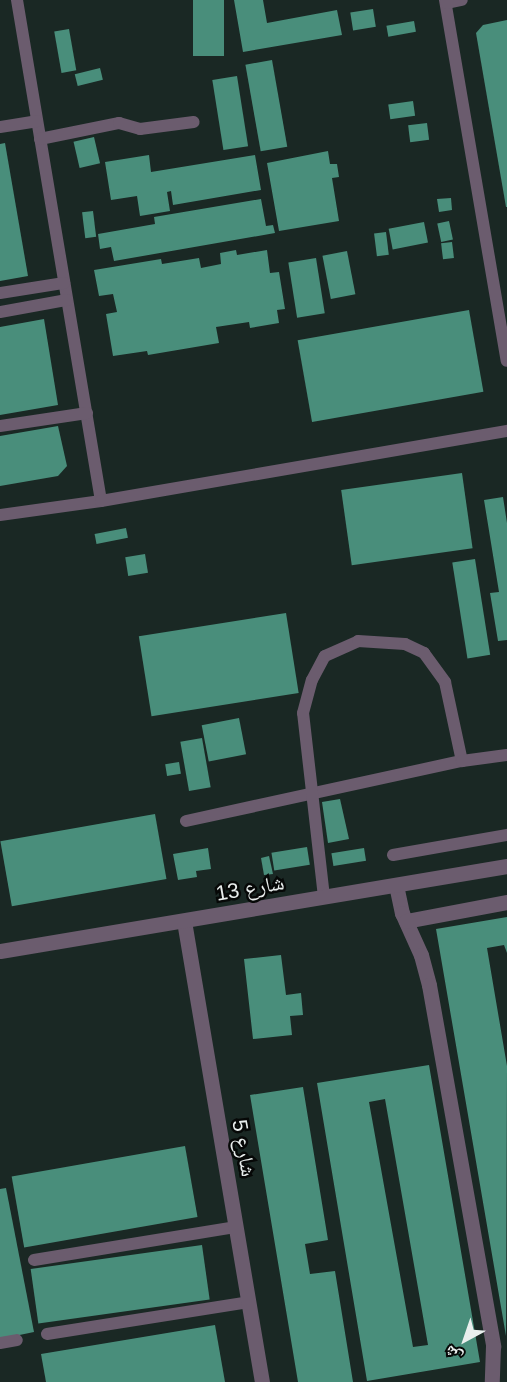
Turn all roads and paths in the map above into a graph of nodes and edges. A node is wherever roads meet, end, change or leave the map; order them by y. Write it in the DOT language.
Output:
graph roads {
  1 [pos="17,0"];
  2 [pos="462,0"];
  3 [pos="445,1"];
  4 [pos="37,121"];
  5 [pos="194,122"];
  6 [pos="0,128"];
  7 [pos="40,139"];
  8 [pos="64,283"];
  9 [pos="0,293"];
  10 [pos="67,300"];
  11 [pos="502,302"];
  12 [pos="0,312"];
  13 [pos="507,362"];
  14 [pos="87,413"];
  15 [pos="0,426"];
  16 [pos="507,431"];
  17 [pos="102,501"];
  18 [pos="0,515"];
  19 [pos="507,755"];
  20 [pos="462,762"];
  21 [pos="312,792"];
  22 [pos="186,821"];
  23 [pos="507,834"];
  24 [pos="393,855"];
  25 [pos="507,866"];
  26 [pos="396,885"];
  27 [pos="324,897"];
  28 [pos="507,902"];
  29 [pos="184,921"];
  30 [pos="406,921"];
  31 [pos="0,951"];
  32 [pos="236,1227"];
  33 [pos="34,1260"];
  34 [pos="248,1302"];
  35 [pos="47,1334"];
  36 [pos="17,1340"];
  37 [pos="0,1343"];
  38 [pos="498,1375"];
  39 [pos="262,1382"];
  1 -- 4 [label="lane"];
  2 -- 3 [label="lane"];
  3 -- 11 [label="lane"];
  4 -- 6 [label="lane"];
  4 -- 7 [label="lane"];
  5 -- 7 [label="lane"];
  7 -- 8 [label="lane"];
  8 -- 9 [label="lane"];
  8 -- 10 [label="lane"];
  10 -- 12 [label="lane"];
  10 -- 14 [label="lane"];
  11 -- 13 [label="lane"];
  14 -- 15 [label="lane"];
  14 -- 17 [label="lane"];
  16 -- 17 [label="lane"];
  17 -- 18 [label="lane"];
  19 -- 20 [label="lane"];
  20 -- 21 [label="lane"];
  20 -- 21 [label="lane"];
  21 -- 22 [label="lane"];
  21 -- 27 [label="lane"];
  23 -- 24 [label="lane"];
  25 -- 26 [label="street, شارع 13"];
  26 -- 27 [label="street, شارع 13"];
  26 -- 30 [label="street"];
  27 -- 29 [label="street, شارع 13"];
  28 -- 30 [label="street"];
  29 -- 31 [label="street, شارع 13"];
  29 -- 32 [label="street, شارع 5"];
  30 -- 38 [label="street"];
  32 -- 33 [label="lane"];
  32 -- 34 [label="street, شارع 5"];
  34 -- 35 [label="lane"];
  34 -- 39 [label="street, شارع 5"];
  36 -- 37 [label="lane"];
}
